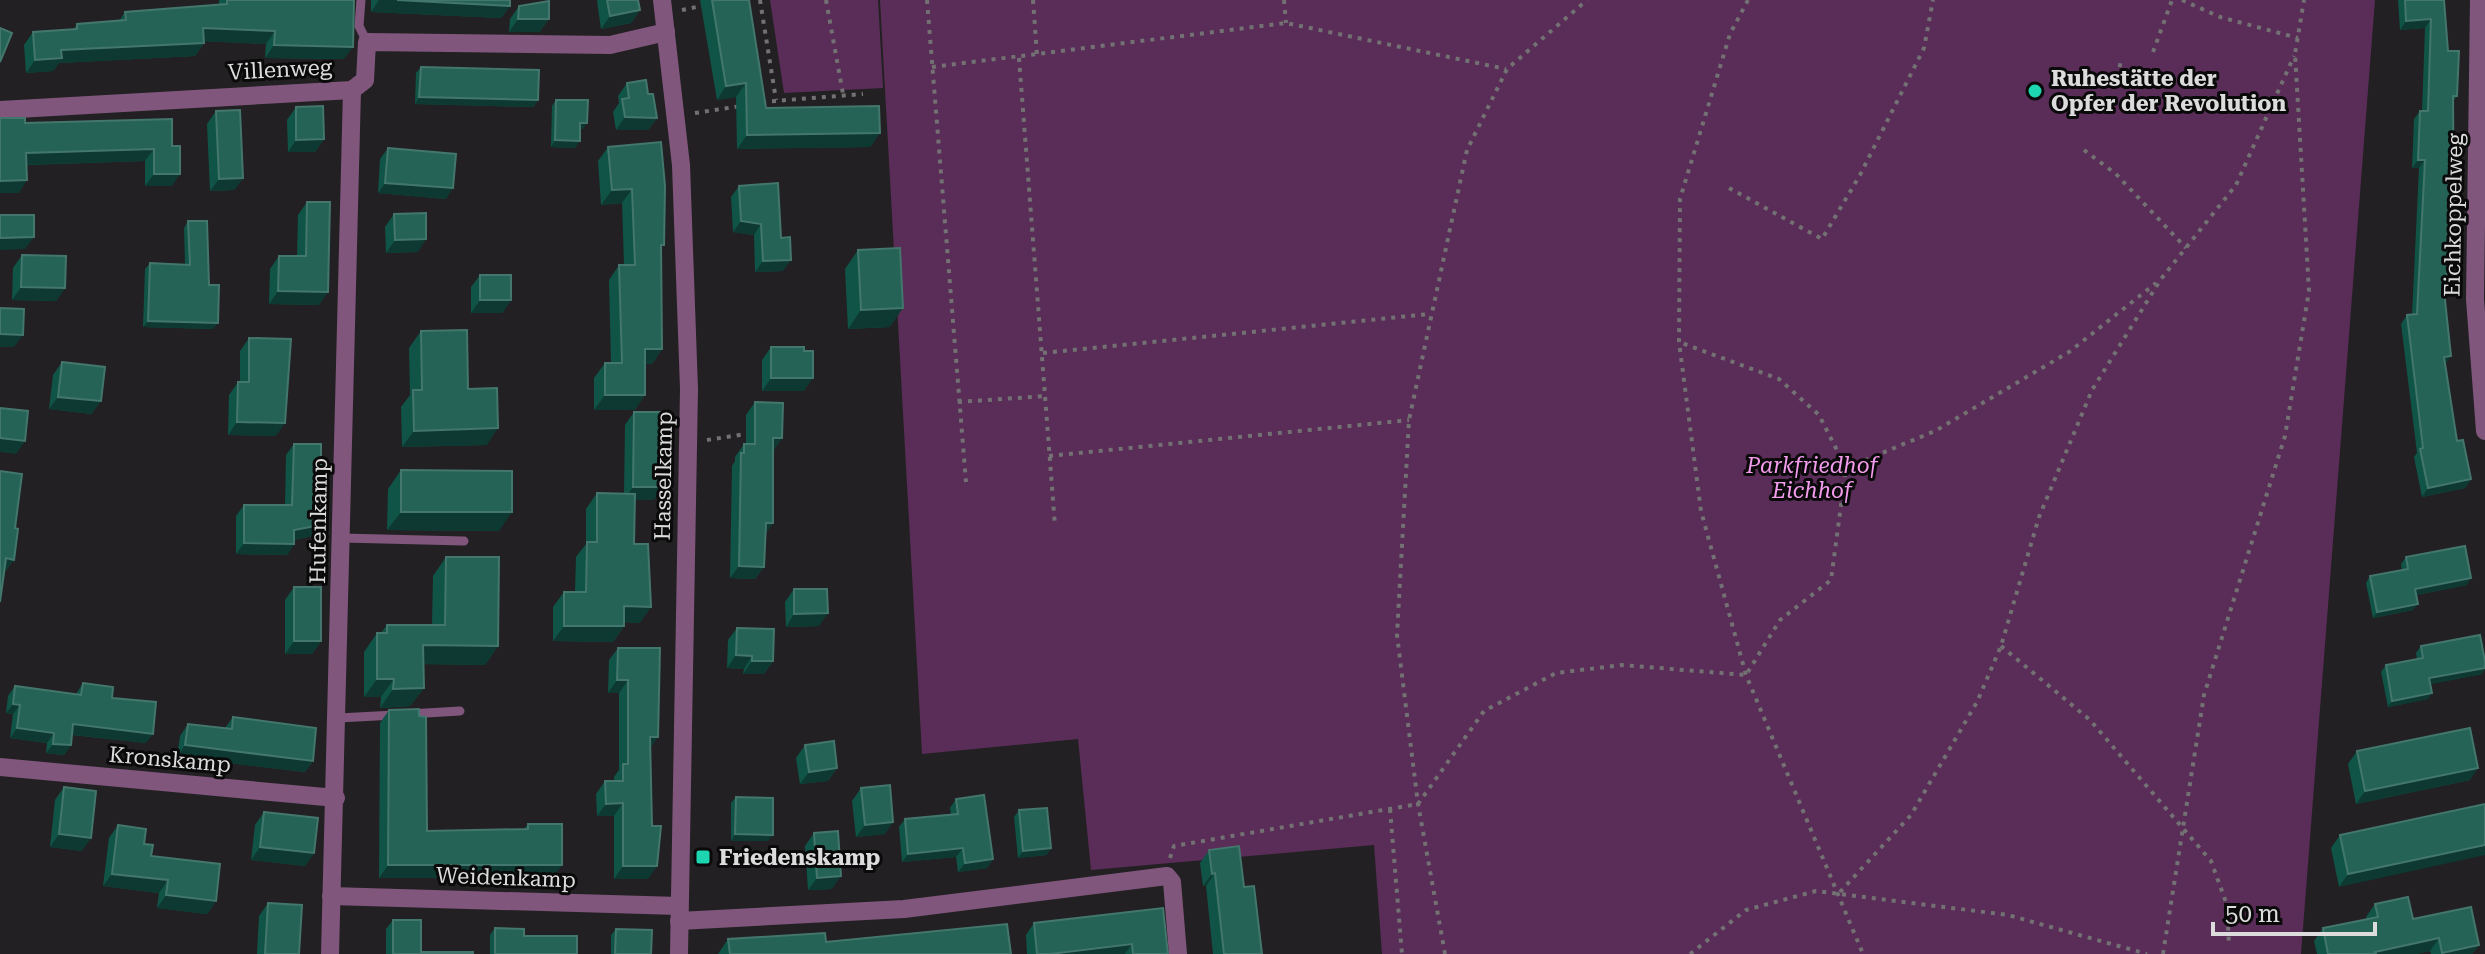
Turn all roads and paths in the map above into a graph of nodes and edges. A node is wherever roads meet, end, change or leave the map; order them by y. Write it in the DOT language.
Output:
graph roads {
  1 [pos="361,0"];
  2 [pos="662,0"];
  3 [pos="760,0"];
  4 [pos="826,0"];
  5 [pos="927,0"];
  6 [pos="1033,0"];
  7 [pos="1284,0"];
  8 [pos="1587,0"];
  9 [pos="1748,0"];
  10 [pos="1933,0"];
  11 [pos="2172,0"];
  12 [pos="2182,0"];
  13 [pos="2304,0"];
  14 [pos="2479,0"];
  15 [pos="1286,23"];
  16 [pos="666,32"];
  17 [pos="2298,38"];
  18 [pos="367,42"];
  19 [pos="2153,52"];
  20 [pos="2295,54"];
  21 [pos="1037,55"];
  22 [pos="1019,58"];
  23 [pos="932,67"];
  24 [pos="1507,69"];
  25 [pos="352,90"];
  26 [pos="843,94"];
  27 [pos="863,94"];
  28 [pos="776,100"];
  29 [pos="0,110"];
  30 [pos="676,116"];
  31 [pos="2084,150"];
  32 [pos="1729,188"];
  33 [pos="2186,248"];
  34 [pos="2161,279"];
  35 [pos="1429,314"];
  36 [pos="1679,342"];
  37 [pos="1043,353"];
  38 [pos="1046,396"];
  39 [pos="958,402"];
  40 [pos="1409,420"];
  41 [pos="2485,431"];
  42 [pos="746,434"];
  43 [pos="713,441"];
  44 [pos="1048,456"];
  45 [pos="1846,468"];
  46 [pos="966,482"];
  47 [pos="1055,526"];
  48 [pos="342,538"];
  49 [pos="464,541"];
  50 [pos="2001,646"];
  51 [pos="1746,675"];
  52 [pos="460,711"];
  53 [pos="338,718"];
  54 [pos="0,767"];
  55 [pos="336,798"];
  56 [pos="1418,804"];
  57 [pos="1390,809"];
  58 [pos="2183,826"];
  59 [pos="1167,876"];
  60 [pos="1840,892"];
  61 [pos="331,896"];
  62 [pos="679,914"];
  63 [pos="2229,945"];
  64 [pos="330,954"];
  65 [pos="679,954"];
  66 [pos="1178,954"];
  67 [pos="1402,954"];
  68 [pos="1445,954"];
  69 [pos="1690,954"];
  70 [pos="1863,954"];
  71 [pos="2147,954"];
  72 [pos="2163,954"];
  1 -- 18 [label="lane"];
  2 -- 16 [label="street, Hasselkamp"];
  3 -- 28 [label="path"];
  4 -- 26 [label="path"];
  5 -- 23 [label="path"];
  6 -- 21 [label="path"];
  7 -- 15 [label="path"];
  8 -- 24 [label="path"];
  9 -- 36 [label="path"];
  10 -- 32 [label="path"];
  11 -- 19 [label="path"];
  12 -- 17 [label="path"];
  13 -- 17 [label="path"];
  14 -- 41 [label="street, Eichkoppelweg"];
  15 -- 21 [label="path"];
  15 -- 24 [label="path"];
  16 -- 18 [label="street"];
  16 -- 30 [label="street, Hasselkamp"];
  17 -- 20 [label="path"];
  18 -- 25 [label="street, Villenweg"];
  20 -- 33 [label="path"];
  20 -- 58 [label="path"];
  21 -- 22 [label="path"];
  22 -- 23 [label="path"];
  22 -- 37 [label="path"];
  23 -- 39 [label="path"];
  24 -- 35 [label="path"];
  25 -- 29 [label="street, Villenweg"];
  25 -- 48 [label="street, Hufenkamp"];
  26 -- 27 [label="path"];
  26 -- 28 [label="path"];
  28 -- 30 [label="path"];
  30 -- 62 [label="street, Hasselkamp"];
  31 -- 33 [label="path"];
  33 -- 34 [label="path"];
  34 -- 45 [label="path"];
  34 -- 50 [label="path"];
  35 -- 37 [label="path"];
  35 -- 40 [label="path"];
  36 -- 45 [label="path"];
  36 -- 51 [label="path"];
  37 -- 38 [label="path"];
  38 -- 39 [label="path"];
  38 -- 44 [label="path"];
  39 -- 46 [label="path"];
  40 -- 44 [label="path"];
  40 -- 56 [label="path"];
  42 -- 43 [label="path"];
  44 -- 47 [label="path"];
  45 -- 51 [label="path"];
  48 -- 49 [label="lane"];
  48 -- 53 [label="street, Hufenkamp"];
  50 -- 58 [label="path"];
  50 -- 60 [label="path"];
  51 -- 56 [label="path"];
  51 -- 60 [label="path"];
  52 -- 53 [label="lane"];
  53 -- 55 [label="street, Hufenkamp"];
  54 -- 55 [label="street, Kronskamp"];
  55 -- 61 [label="street, Hufenkamp"];
  56 -- 57 [label="path"];
  56 -- 68 [label="path"];
  57 -- 59 [label="path"];
  57 -- 67 [label="path"];
  58 -- 63 [label="path"];
  58 -- 72 [label="path"];
  59 -- 62 [label="street"];
  59 -- 66 [label="street"];
  60 -- 69 [label="path"];
  60 -- 70 [label="path"];
  60 -- 71 [label="path"];
  61 -- 62 [label="street, Weidenkamp"];
  61 -- 64 [label="street, Hufenkamp"];
  62 -- 65 [label="street, Hasselkamp"];
}
